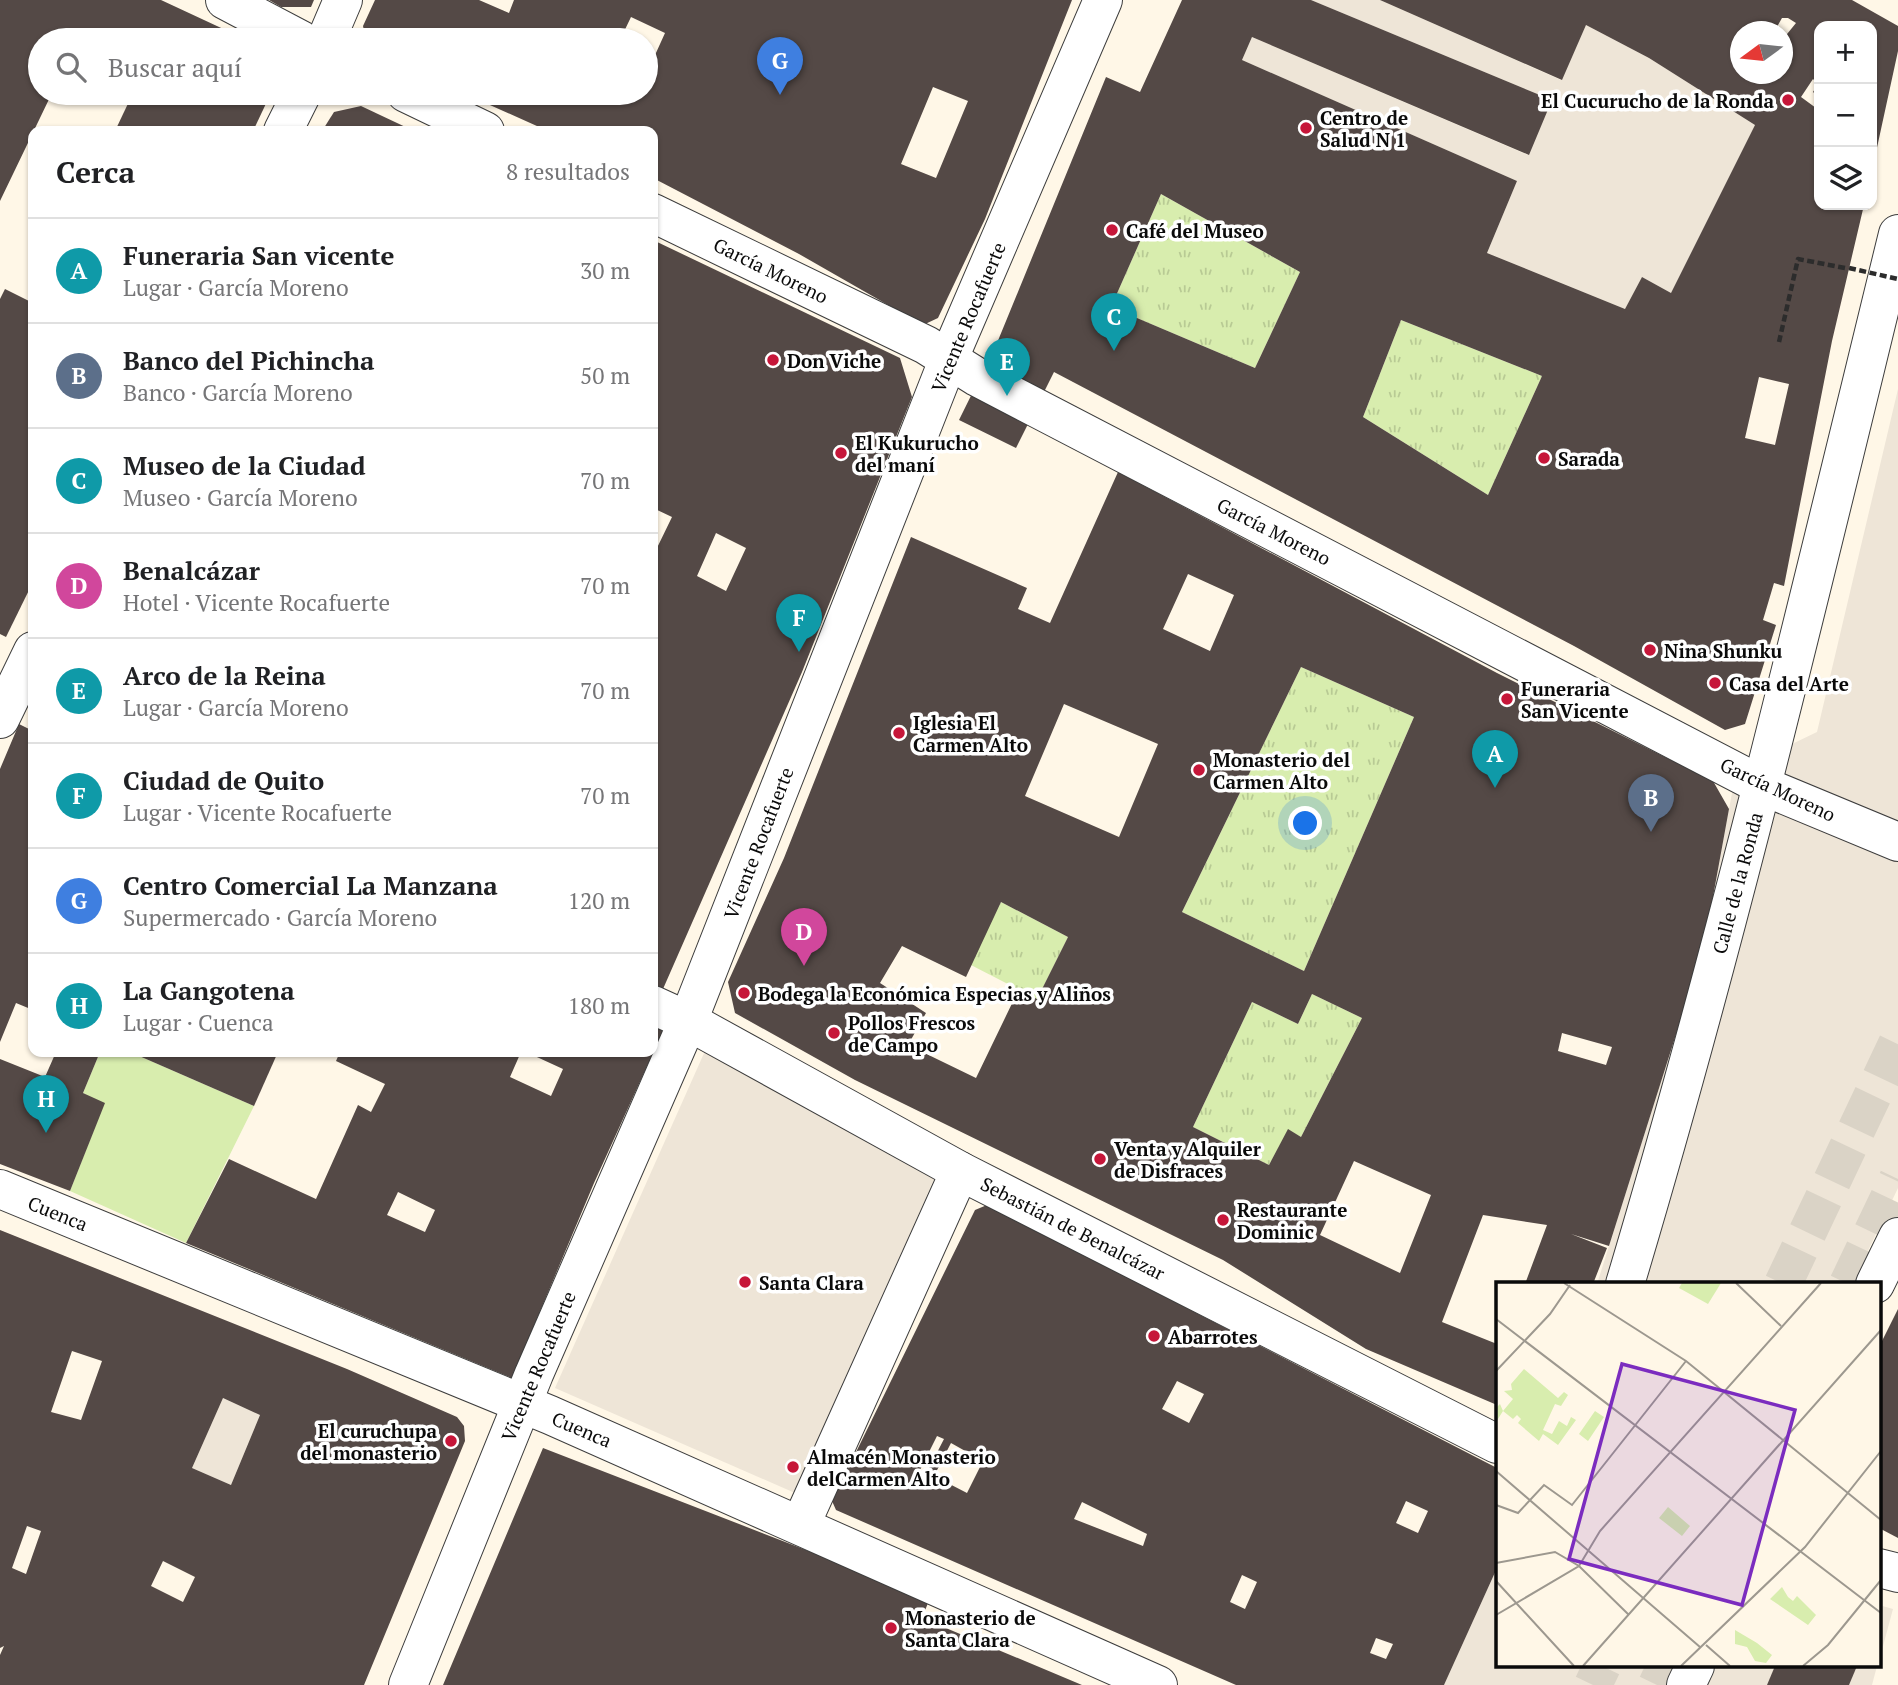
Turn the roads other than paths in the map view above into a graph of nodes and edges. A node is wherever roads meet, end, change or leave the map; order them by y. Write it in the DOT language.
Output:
graph roads {
  1 [pos="225,0"];
  2 [pos="343,0"];
  3 [pos="1104,0"];
  4 [pos="278,28"];
  5 [pos="331,28"];
  6 [pos="296,105"];
  7 [pos="431,105"];
  8 [pos="286,126"];
  9 [pos="475,126"];
  10 [pos="658,215"];
  11 [pos="1898,234"];
  12 [pos="949,358"];
  13 [pos="28,662"];
  14 [pos="11,701"];
  15 [pos="1763,786"];
  16 [pos="1898,842"];
  17 [pos="658,1007"];
  18 [pos="688,1021"];
  19 [pos="960,1171"];
  20 [pos="0,1189"];
  21 [pos="1898,1237"];
  22 [pos="1898,1262"];
  23 [pos="1626,1282"];
  24 [pos="1876,1282"];
  25 [pos="1881,1300"];
  26 [pos="521,1404"];
  27 [pos="1496,1443"];
  28 [pos="801,1524"];
  29 [pos="1881,1568"];
  30 [pos="1898,1573"];
  31 [pos="1694,1668"];
  32 [pos="408,1685"];
  33 [pos="1158,1685"];
  34 [pos="1686,1685"];
  1 -- 4 [label="street"];
  2 -- 5 [label="street"];
  3 -- 12 [label="street, Vicente Rocafuerte"];
  6 -- 8 [label="street"];
  7 -- 9 [label="street"];
  10 -- 12 [label="street, García Moreno"];
  11 -- 15 [label="street, Calle de la Ronda"];
  12 -- 15 [label="street, García Moreno"];
  12 -- 18 [label="street, Vicente Rocafuerte"];
  13 -- 14 [label="street"];
  15 -- 16 [label="street, García Moreno"];
  15 -- 23 [label="street, Calle de la Ronda"];
  17 -- 18 [label="street, Sebastián de Benalcázar"];
  18 -- 19 [label="street, Sebastián de Benalcázar"];
  18 -- 26 [label="street, Vicente Rocafuerte"];
  19 -- 27 [label="street, Sebastián de Benalcázar"];
  19 -- 28 [label="street"];
  20 -- 26 [label="street, Cuenca"];
  21 -- 24 [label="street"];
  22 -- 25 [label="street"];
  26 -- 28 [label="street, Cuenca"];
  26 -- 32 [label="street, Vicente Rocafuerte"];
  28 -- 33 [label="street, Cuenca"];
  29 -- 30 [label="street"];
  31 -- 34 [label="street"];
}
